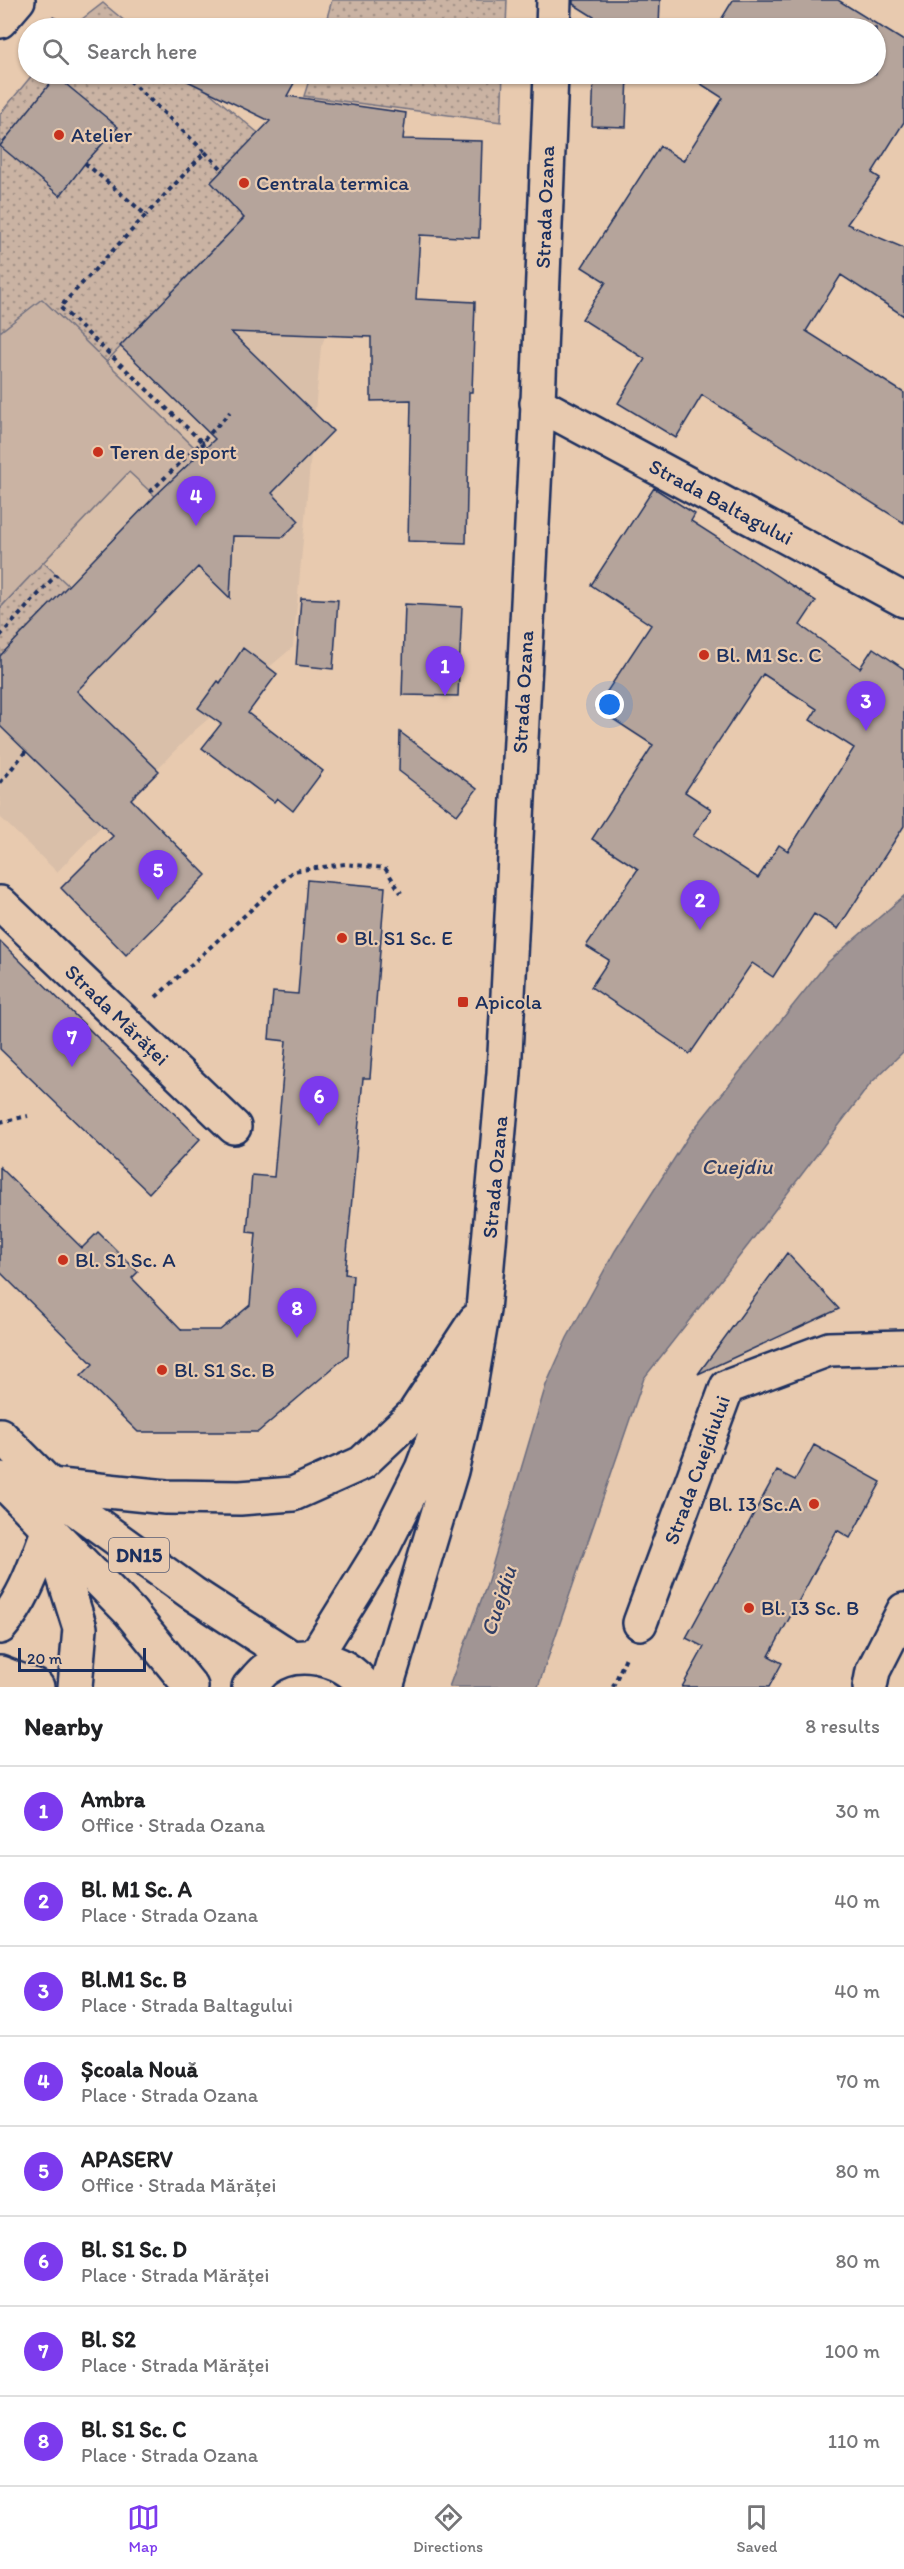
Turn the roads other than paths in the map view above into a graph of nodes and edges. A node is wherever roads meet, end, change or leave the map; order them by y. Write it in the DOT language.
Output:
graph roads {
  1 [pos="18,0"];
  2 [pos="554,0"];
  3 [pos="553,18"];
  4 [pos="0,21"];
  5 [pos="551,84"];
  6 [pos="537,403"];
  7 [pos="904,600"];
  8 [pos="0,903"];
  9 [pos="234,1127"];
  10 [pos="483,1310"];
  11 [pos="904,1347"];
  12 [pos="0,1435"];
  13 [pos="0,1479"];
  14 [pos="50,1485"];
  15 [pos="49,1528"];
  16 [pos="904,1610"];
  17 [pos="640,1623"];
  18 [pos="0,1627"];
  19 [pos="303,1658"];
  20 [pos="0,1673"];
  21 [pos="37,1687"];
  22 [pos="75,1687"];
  23 [pos="191,1687"];
  24 [pos="249,1687"];
  25 [pos="365,1687"];
  26 [pos="386,1687"];
  27 [pos="870,1687"];
  1 -- 4 [label="street"];
  2 -- 3 [label="street"];
  5 -- 6 [label="street, Strada Ozana"];
  6 -- 7 [label="street, Strada Baltagului"];
  6 -- 10 [label="street, Strada Ozana"];
  8 -- 9 [label="street, Strada Mărăței"];
  10 -- 14 [label="street"];
  10 -- 19 [label="street, Strada Ozana"];
  10 -- 26 [label="street, Strada Ozana"];
  11 -- 17 [label="street, Strada Cuejdiului"];
  12 -- 14 [label="street, DN15"];
  13 -- 15 [label="street, DN15"];
  14 -- 19 [label="street, DN15"];
  15 -- 18 [label="street"];
  15 -- 22 [label="street"];
  15 -- 23 [label="street, DN15"];
  16 -- 27 [label="street"];
  19 -- 24 [label="street"];
  19 -- 25 [label="street, DN15"];
  20 -- 21 [label="street"];
}
